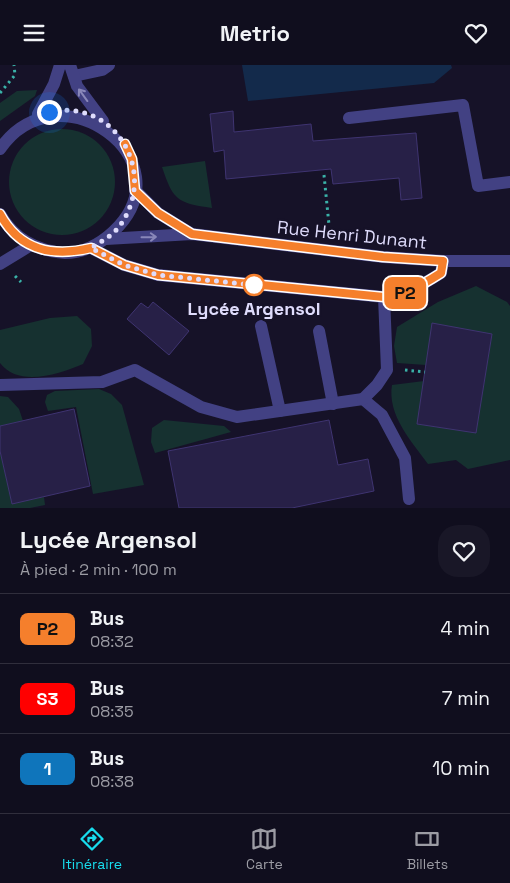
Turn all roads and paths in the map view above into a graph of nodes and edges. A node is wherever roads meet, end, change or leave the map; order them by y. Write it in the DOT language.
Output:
graph roads {
  1 [pos="14,65"];
  2 [pos="60,65"];
  3 [pos="109,65"];
  4 [pos="72,71"];
  5 [pos="0,93"];
  6 [pos="38,114"];
  7 [pos="349,118"];
  8 [pos="102,121"];
  9 [pos="0,149"];
  10 [pos="324,175"];
  11 [pos="510,181"];
  12 [pos="135,191"];
  13 [pos="0,214"];
  14 [pos="329,225"];
  15 [pos="192,234"];
  16 [pos="106,239"];
  17 [pos="30,245"];
  18 [pos="91,248"];
  19 [pos="443,261"];
  20 [pos="510,261"];
  21 [pos="0,264"];
  22 [pos="384,297"];
  23 [pos="262,326"];
  24 [pos="319,331"];
  25 [pos="0,385"];
  26 [pos="363,399"];
  27 [pos="333,404"];
  28 [pos="280,411"];
  29 [pos="409,499"];
  1 -- 5 [label="path"];
  2 -- 6 [label="street"];
  3 -- 4 [label="street"];
  8 -- 4 [label="street, one-way"];
  6 -- 8 [label="street"];
  6 -- 9 [label="street"];
  7 -- 11 [label="street"];
  8 -- 12 [label="street"];
  10 -- 14 [label="path"];
  12 -- 15 [label="street, Rue Henri Dunant"];
  12 -- 16 [label="street"];
  13 -- 17 [label="street"];
  16 -- 15 [label="street, Rue Henri Dunant, one-way"];
  15 -- 19 [label="street, Rue Henri Dunant"];
  16 -- 18 [label="street"];
  17 -- 18 [label="street"];
  17 -- 21 [label="street"];
  18 -- 22 [label="street"];
  19 -- 20 [label="street, Rue Henri Dunant"];
  19 -- 22 [label="street"];
  22 -- 26 [label="street"];
  23 -- 28 [label="street"];
  24 -- 27 [label="street"];
  25 -- 28 [label="street"];
  26 -- 27 [label="street"];
  26 -- 29 [label="street"];
  27 -- 28 [label="street"];
}
